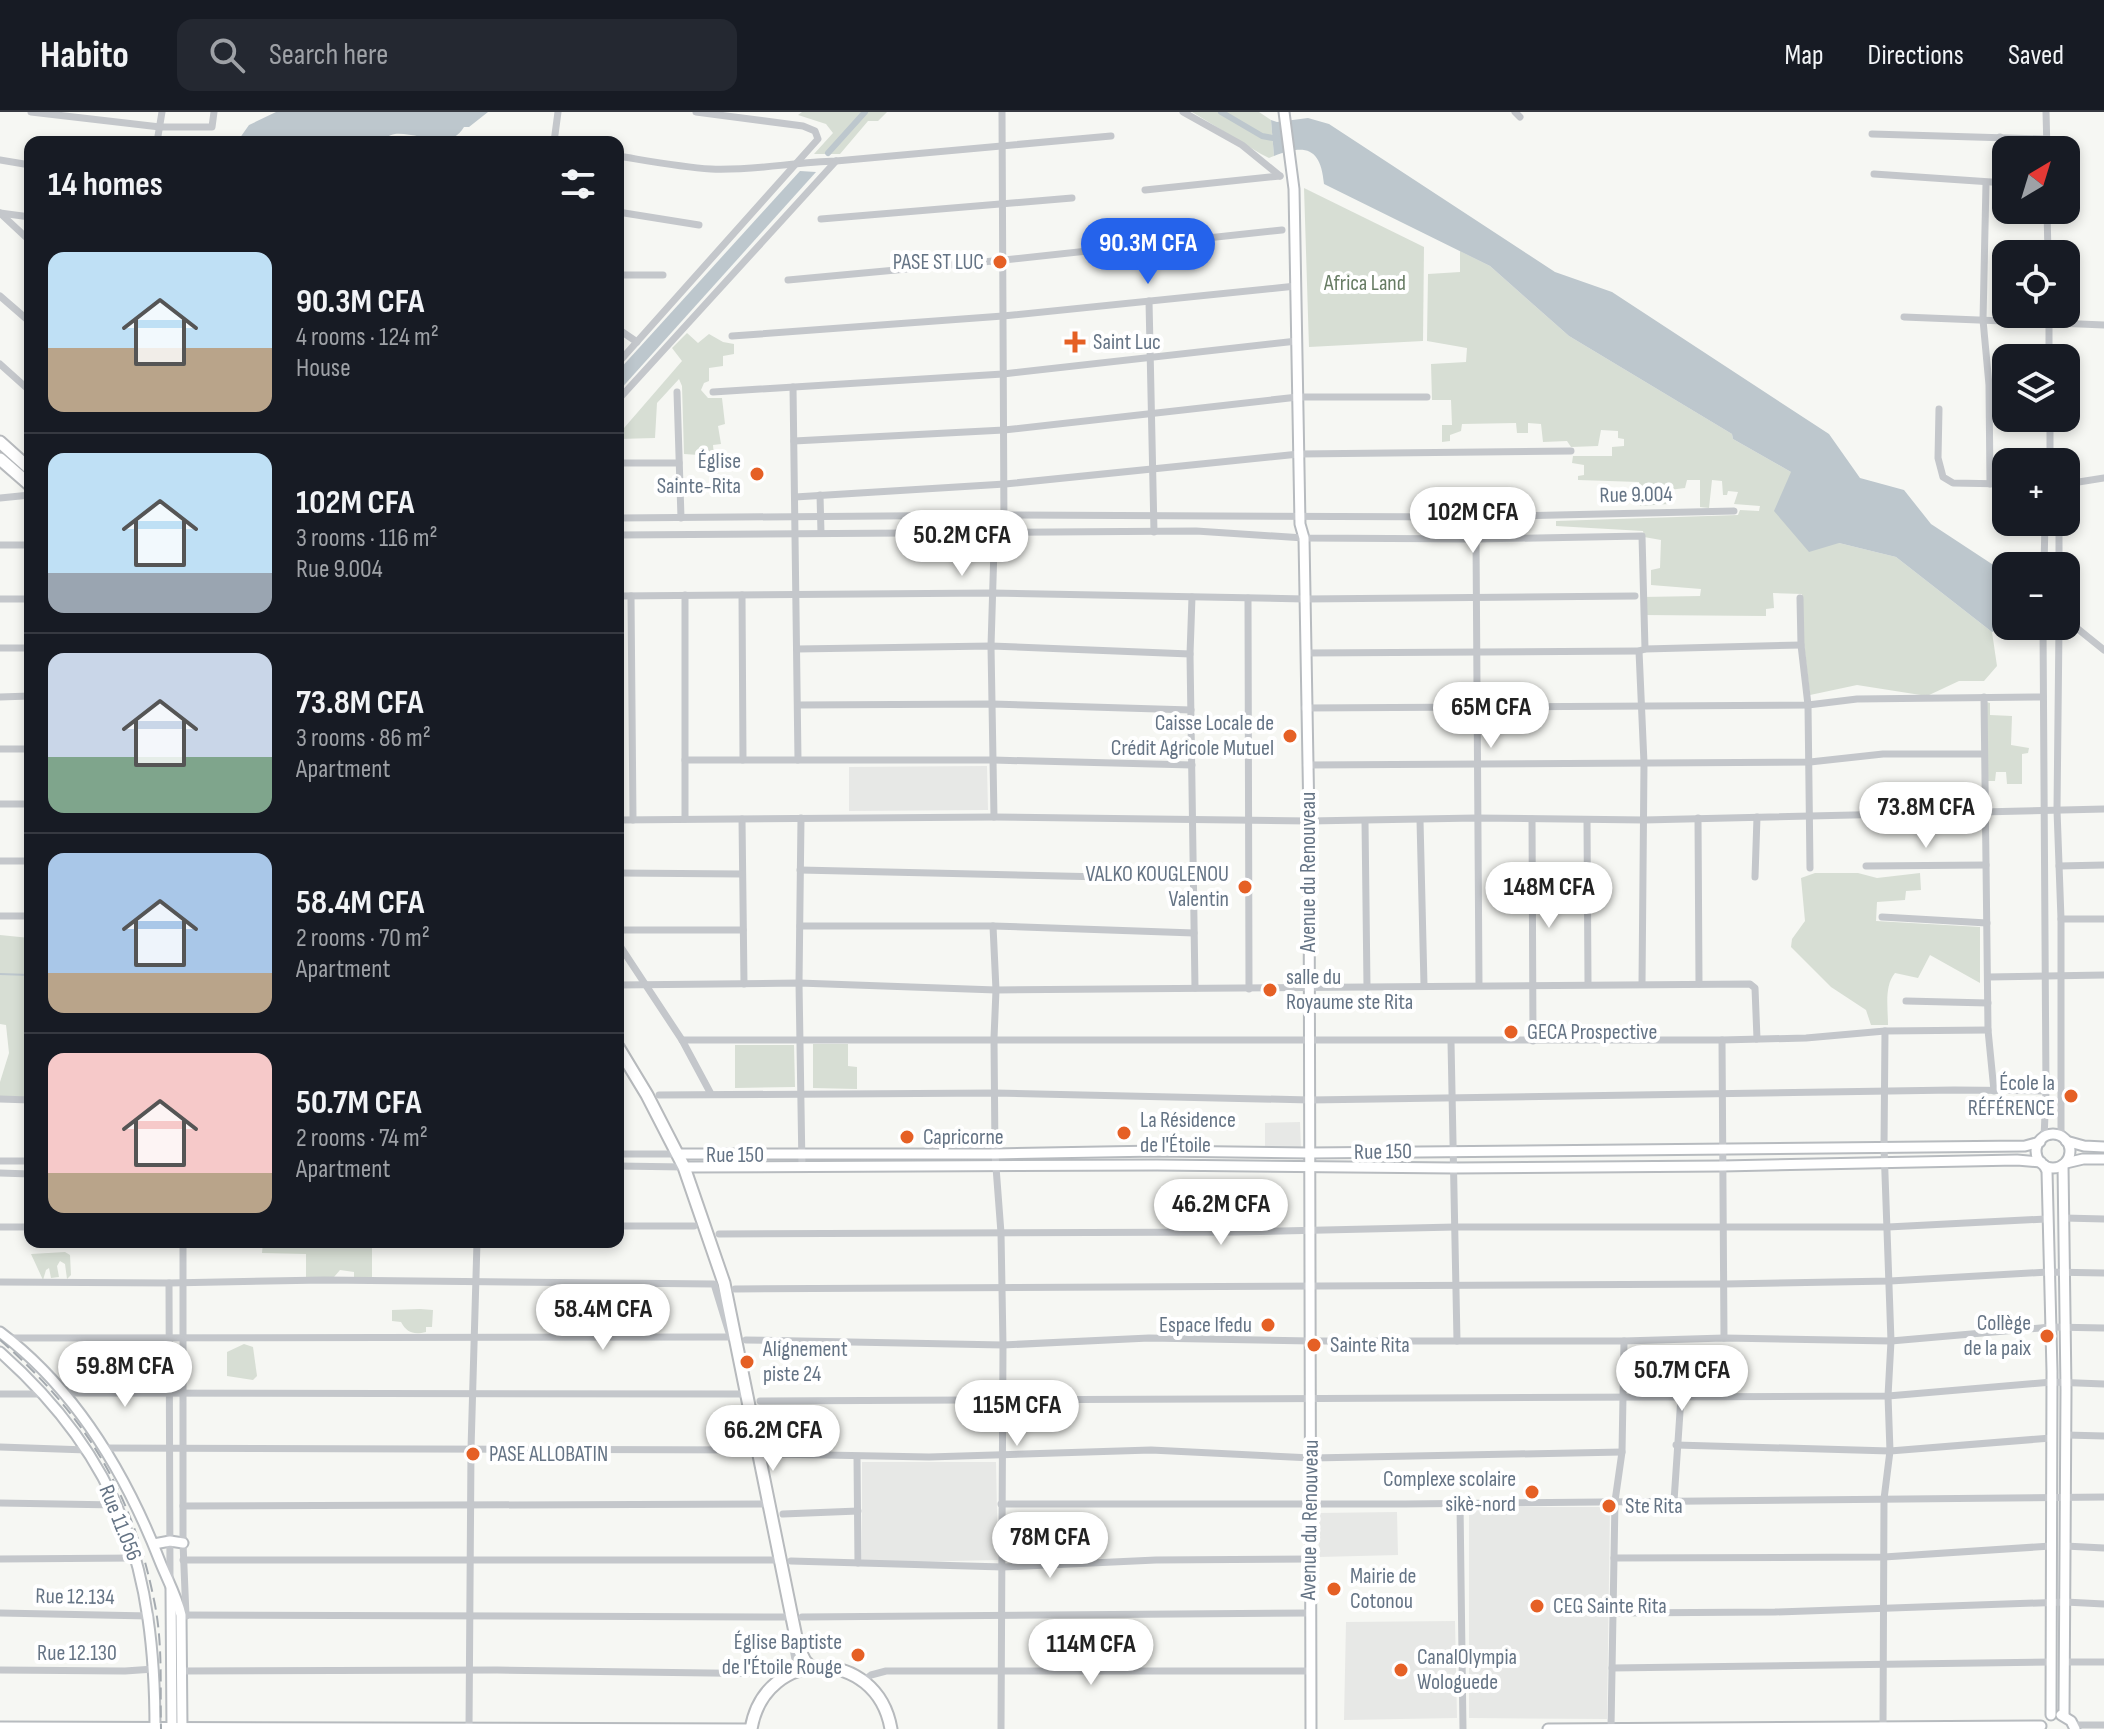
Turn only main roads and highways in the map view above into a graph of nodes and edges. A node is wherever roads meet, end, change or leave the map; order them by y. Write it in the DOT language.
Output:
graph roads {
  1 [pos="1284,112"];
  2 [pos="0,442"];
  3 [pos="0,459"];
  4 [pos="24,464"];
  5 [pos="24,480"];
  6 [pos="624,1057"];
  7 [pos="2064,1139"];
  8 [pos="2042,1140"];
  9 [pos="2104,1147"];
  10 [pos="1157,1151"];
  11 [pos="1309,1153"];
  12 [pos="677,1154"];
  13 [pos="2104,1159"];
  14 [pos="2043,1164"];
  15 [pos="2064,1164"];
  16 [pos="1157,1165"];
  17 [pos="1309,1166"];
  18 [pos="684,1167"];
  19 [pos="4,1335"];
  20 [pos="0,1352"];
  21 [pos="183,1543"];
  22 [pos="154,1544"];
  23 [pos="170,1586"];
  24 [pos="811,1667"];
  25 [pos="2051,1715"];
  26 [pos="2064,1715"];
  27 [pos="0,1727"];
  28 [pos="1611,1727"];
  29 [pos="2040,1727"];
  30 [pos="2074,1727"];
  31 [pos="155,1728"];
  32 [pos="177,1728"];
  33 [pos="469,1728"];
  34 [pos="1719,1728"];
  35 [pos="315,1729"];
  36 [pos="593,1729"];
  37 [pos="751,1729"];
  38 [pos="891,1729"];
  39 [pos="1311,1729"];
  40 [pos="1548,1729"];
  1 -- 11 [label="main road, Avenue du Renouveau"];
  2 -- 4 [label="highway"];
  3 -- 5 [label="highway"];
  6 -- 12 [label="highway"];
  7 -- 8 [label="main road"];
  7 -- 9 [label="main road"];
  7 -- 15 [label="main road"];
  8 -- 11 [label="main road, Rue 150"];
  8 -- 14 [label="main road"];
  10 -- 11 [label="main road, Rue 150"];
  10 -- 12 [label="main road, Rue 150"];
  10 -- 16 [label="main road"];
  11 -- 17 [label="main road, Avenue du Renouveau"];
  12 -- 18 [label="highway"];
  13 -- 15 [label="main road"];
  14 -- 15 [label="main road"];
  14 -- 17 [label="main road, Rue 150"];
  14 -- 25 [label="main road"];
  15 -- 26 [label="main road"];
  16 -- 17 [label="main road, Rue 150"];
  16 -- 18 [label="main road, Rue 150"];
  17 -- 39 [label="main road, Avenue du Renouveau"];
  18 -- 24 [label="highway"];
  19 -- 22 [label="main road"];
  20 -- 31 [label="main road, Rue 11.056"];
  21 -- 22 [label="main road"];
  22 -- 23 [label="main road"];
  23 -- 32 [label="main road"];
  23 -- 32 [label="main road"];
  24 -- 37 [label="highway"];
  24 -- 38 [label="highway"];
  25 -- 26 [label="main road"];
  25 -- 29 [label="main road"];
  26 -- 30 [label="main road"];
  27 -- 31 [label="main road"];
  28 -- 34 [label="main road"];
  28 -- 40 [label="main road"];
  29 -- 34 [label="main road"];
  31 -- 32 [label="main road"];
  32 -- 35 [label="main road"];
  33 -- 35 [label="main road"];
  33 -- 36 [label="main road"];
  36 -- 37 [label="main road"];
}
